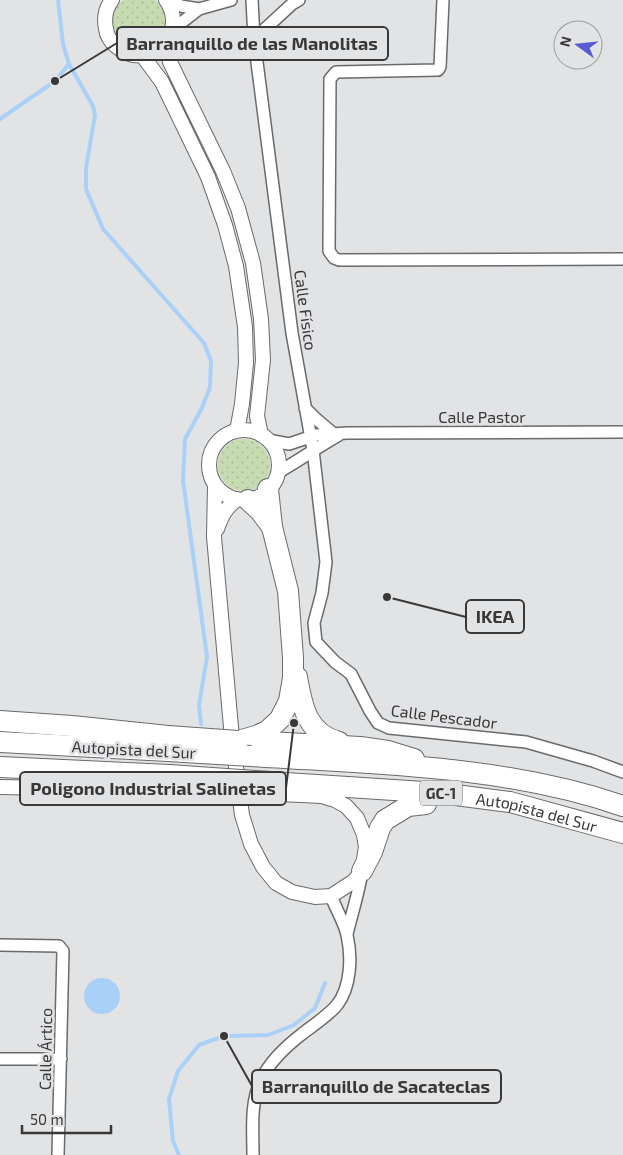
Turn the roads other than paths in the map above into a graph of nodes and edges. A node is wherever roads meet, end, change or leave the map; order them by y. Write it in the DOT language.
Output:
graph roads {
  1 [pos="166,0"];
  2 [pos="170,0"];
  3 [pos="231,0"];
  4 [pos="252,0"];
  5 [pos="299,0"];
  6 [pos="443,0"];
  7 [pos="111,1"];
  8 [pos="216,3"];
  9 [pos="199,9"];
  10 [pos="169,36"];
  11 [pos="254,39"];
  12 [pos="142,56"];
  13 [pos="623,259"];
  14 [pos="305,408"];
  15 [pos="236,431"];
  16 [pos="623,432"];
  17 [pos="338,434"];
  18 [pos="311,436"];
  19 [pos="265,438"];
  20 [pos="313,450"];
  21 [pos="273,482"];
  22 [pos="215,485"];
  23 [pos="242,499"];
  24 [pos="272,527"];
  25 [pos="214,537"];
  26 [pos="314,623"];
  27 [pos="293,658"];
  28 [pos="0,721"];
  29 [pos="0,742"];
  30 [pos="168,743"];
  31 [pos="244,746"];
  32 [pos="360,747"];
  33 [pos="0,767"];
  34 [pos="447,769"];
  35 [pos="623,772"];
  36 [pos="0,779"];
  37 [pos="169,781"];
  38 [pos="87,784"];
  39 [pos="0,787"];
  40 [pos="257,787"];
  41 [pos="322,796"];
  42 [pos="426,804"];
  43 [pos="623,806"];
  44 [pos="623,833"];
  45 [pos="623,842"];
  46 [pos="362,871"];
  47 [pos="331,896"];
  48 [pos="347,934"];
  49 [pos="0,945"];
  50 [pos="0,1059"];
  51 [pos="61,1060"];
  52 [pos="58,1155"];
  53 [pos="253,1155"];
  1 -- 10 [label="street"];
  2 -- 9 [label="street"];
  3 -- 8 [label="street"];
  4 -- 11 [label="street, Calle Físico"];
  5 -- 11 [label="street"];
  6 -- 13 [label="street"];
  7 -- 12 [label="street"];
  8 -- 9 [label="street"];
  9 -- 10 [label="street"];
  10 -- 12 [label="street"];
  10 -- 19 [label="street"];
  11 -- 14 [label="street, Calle Físico"];
  12 -- 15 [label="street"];
  14 -- 17 [label="street"];
  14 -- 18 [label="street, Calle Físico"];
  15 -- 19 [label="street"];
  15 -- 22 [label="street"];
  16 -- 17 [label="street, Calle Pastor"];
  17 -- 18 [label="street, Calle Pastor"];
  17 -- 20 [label="street"];
  18 -- 19 [label="street, Calle Pastor"];
  18 -- 20 [label="street, Calle Físico"];
  19 -- 21 [label="street"];
  20 -- 21 [label="street"];
  20 -- 26 [label="street, Calle Físico"];
  21 -- 23 [label="street"];
  21 -- 24 [label="highway"];
  22 -- 23 [label="street"];
  22 -- 25 [label="street"];
  23 -- 24 [label="highway"];
  23 -- 25 [label="street"];
  24 -- 27 [label="highway"];
  25 -- 47 [label="street"];
  26 -- 35 [label="street, Calle Pescador"];
  27 -- 31 [label="highway"];
  27 -- 32 [label="highway"];
  28 -- 30 [label="highway"];
  29 -- 30 [label="highway, Autopista del Sur / GC-1"];
  30 -- 31 [label="highway, Autopista del Sur / GC-1, bridge"];
  31 -- 32 [label="highway"];
  31 -- 34 [label="highway, Autopista del Sur / GC-1"];
  32 -- 34 [label="highway"];
  33 -- 37 [label="highway, Autopista del Sur / GC-1"];
  34 -- 43 [label="highway, Autopista del Sur / GC-1"];
  36 -- 38 [label="highway"];
  37 -- 38 [label="street"];
  37 -- 40 [label="highway, Autopista del Sur / GC-1, bridge"];
  38 -- 39 [label="street"];
  40 -- 41 [label="street"];
  40 -- 44 [label="highway, Autopista del Sur / GC-1"];
  41 -- 42 [label="highway"];
  41 -- 46 [label="street"];
  42 -- 45 [label="highway"];
  42 -- 46 [label="highway"];
  46 -- 47 [label="street"];
  46 -- 48 [label="street"];
  47 -- 48 [label="street"];
  48 -- 53 [label="street"];
  49 -- 51 [label="street, Calle Ártico"];
  50 -- 51 [label="street"];
  51 -- 52 [label="street, Calle Ártico"];
}
